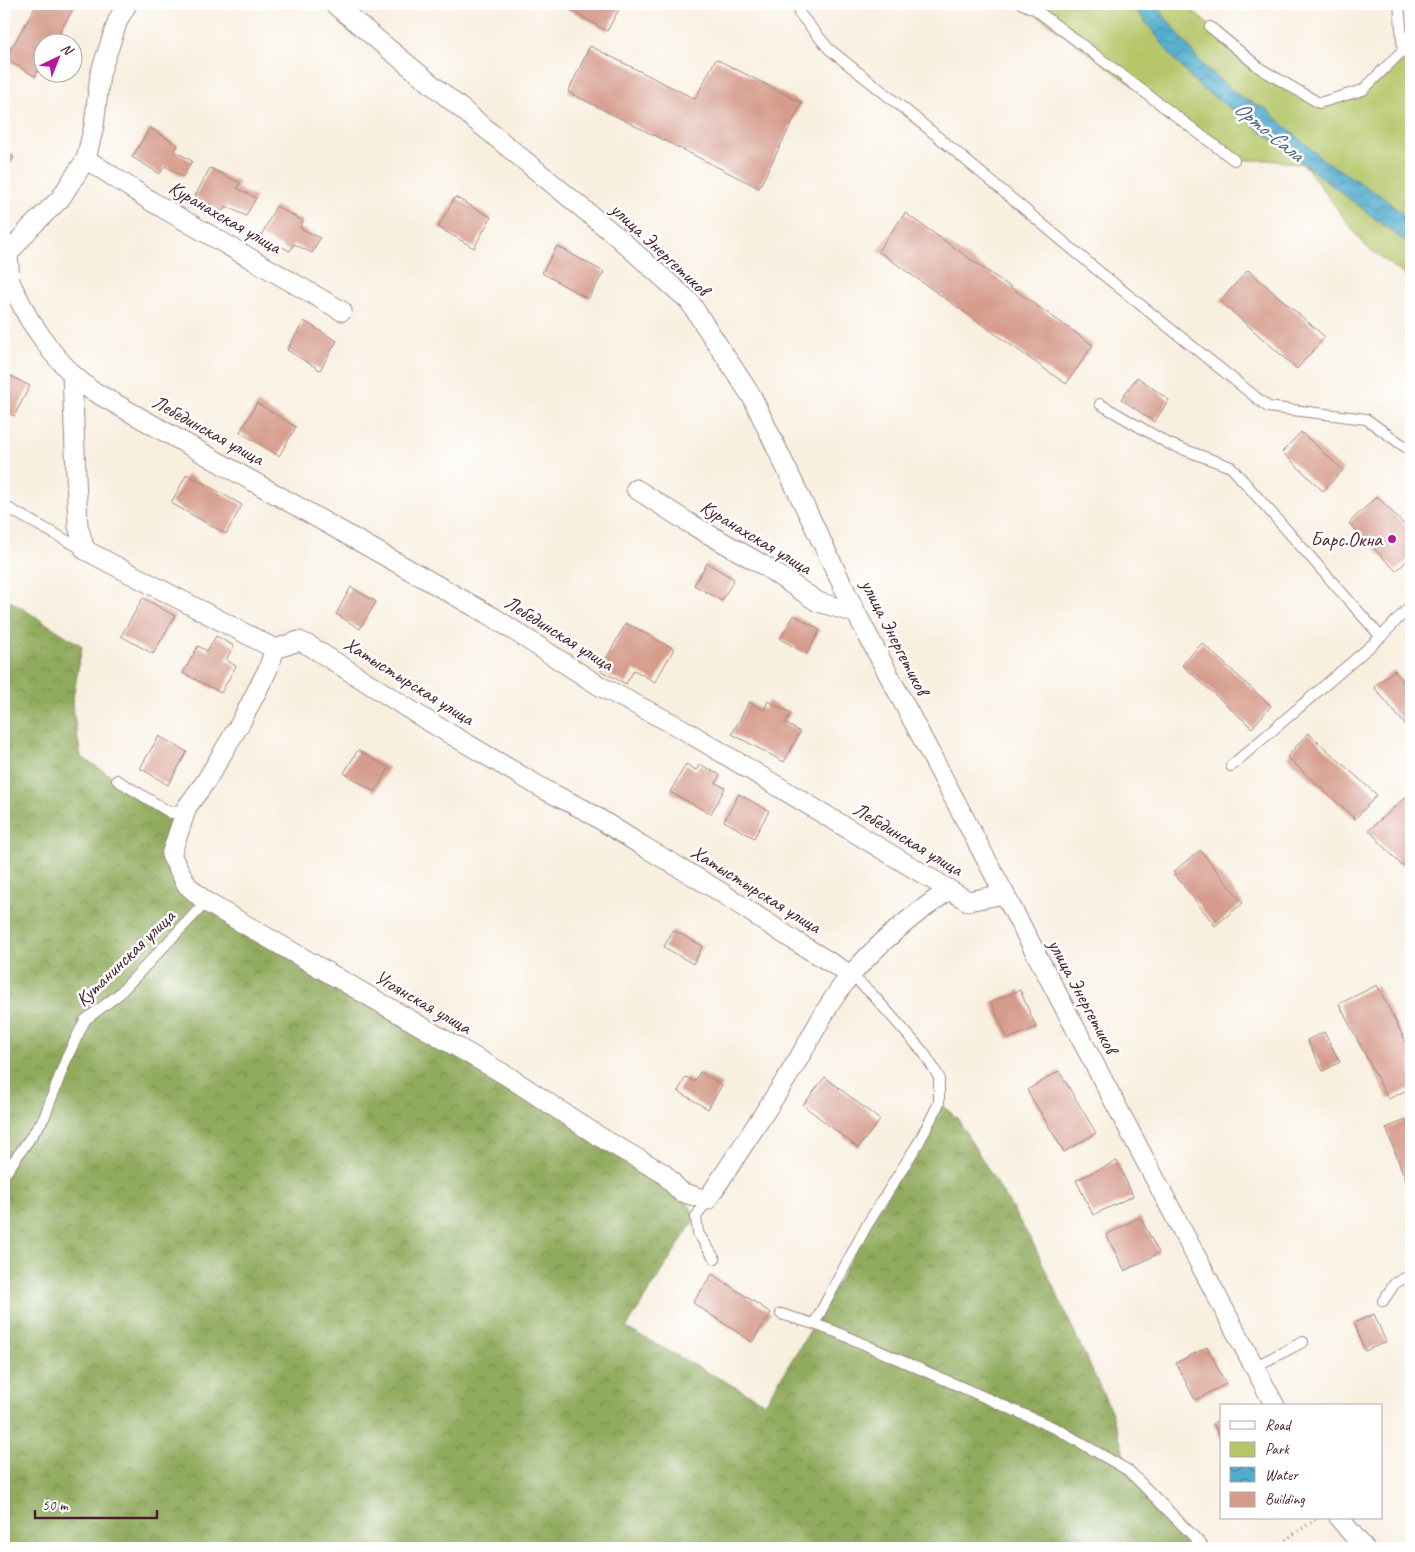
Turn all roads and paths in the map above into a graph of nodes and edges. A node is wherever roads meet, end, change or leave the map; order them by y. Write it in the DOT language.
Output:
graph roads {
  1 [pos="127,4"];
  2 [pos="334,4"];
  3 [pos="802,4"];
  4 [pos="1022,4"];
  5 [pos="1399,4"];
  6 [pos="1210,27"];
  7 [pos="86,159"];
  8 [pos="1234,160"];
  9 [pos="342,311"];
  10 [pos="72,374"];
  11 [pos="1100,404"];
  12 [pos="1411,451"];
  13 [pos="636,489"];
  14 [pos="4,506"];
  15 [pos="85,550"];
  16 [pos="1411,605"];
  17 [pos="856,613"];
  18 [pos="1381,638"];
  19 [pos="276,649"];
  20 [pos="1231,766"];
  21 [pos="117,780"];
  22 [pos="187,808"];
  23 [pos="949,890"];
  24 [pos="1005,894"];
  25 [pos="206,902"];
  26 [pos="851,975"];
  27 [pos="4,1170"];
  28 [pos="707,1200"];
  29 [pos="714,1259"];
  30 [pos="1411,1274"];
  31 [pos="1383,1301"];
  32 [pos="781,1314"];
  33 [pos="814,1324"];
  34 [pos="1304,1342"];
  35 [pos="1254,1367"];
  36 [pos="1274,1404"];
  37 [pos="1315,1520"];
  38 [pos="1341,1520"];
  39 [pos="1202,1544"];
  40 [pos="1273,1548"];
  41 [pos="1364,1548"];
  1 -- 7 [label="street, Лебединская улица"];
  2 -- 17 [label="street, улица Энергетиков"];
  3 -- 12 [label="lane"];
  4 -- 8 [label="lane"];
  5 -- 6 [label="lane"];
  7 -- 9 [label="street, Куранахская улица"];
  7 -- 10 [label="street, Лебединская улица"];
  10 -- 15 [label="street"];
  10 -- 23 [label="street, Лебединская улица"];
  11 -- 18 [label="lane"];
  13 -- 17 [label="street, Куранахская улица"];
  14 -- 15 [label="lane"];
  15 -- 19 [label="street"];
  16 -- 18 [label="lane"];
  17 -- 24 [label="street, улица Энергетиков"];
  18 -- 20 [label="lane"];
  19 -- 22 [label="street, Угоянская улица"];
  19 -- 26 [label="street, Хатыстырская улица"];
  21 -- 22 [label="lane"];
  22 -- 25 [label="street, Угоянская улица"];
  23 -- 24 [label="street, Лебединская улица"];
  23 -- 26 [label="street"];
  24 -- 35 [label="street, улица Энергетиков"];
  25 -- 27 [label="lane, Кутанинская улица"];
  25 -- 28 [label="street, Угоянская улица"];
  26 -- 28 [label="street"];
  26 -- 33 [label="lane"];
  28 -- 29 [label="lane"];
  30 -- 31 [label="lane"];
  32 -- 33 [label="lane"];
  33 -- 39 [label="lane"];
  34 -- 35 [label="lane"];
  35 -- 36 [label="street, улица Энергетиков"];
  37 -- 40 [label="path"];
  38 -- 41 [label="street"];
}
